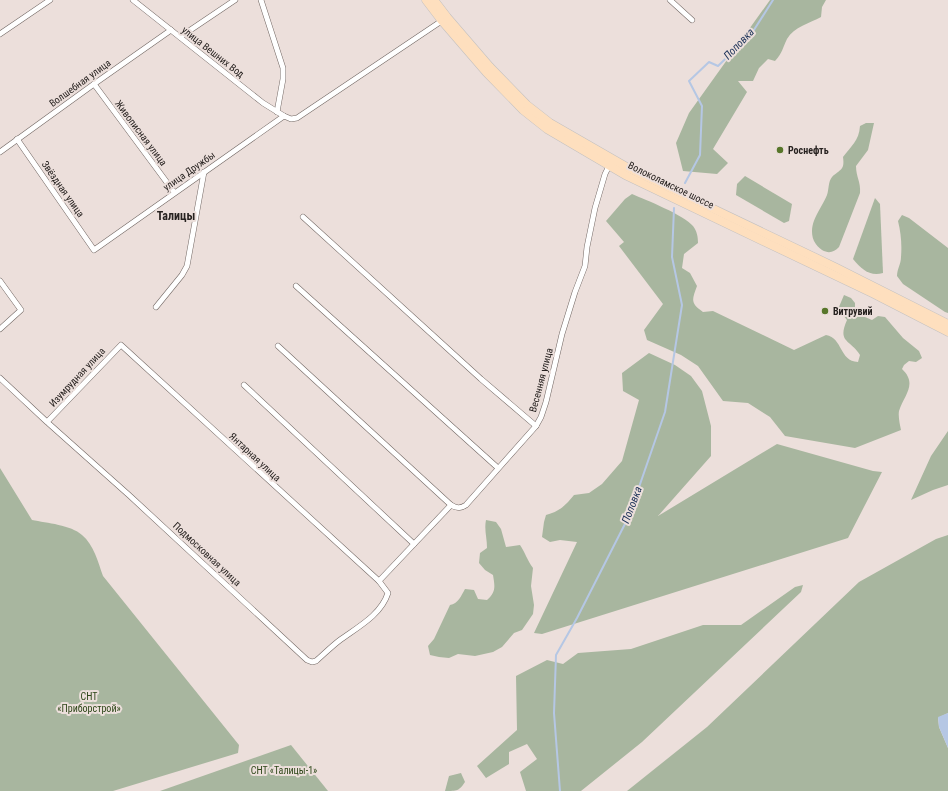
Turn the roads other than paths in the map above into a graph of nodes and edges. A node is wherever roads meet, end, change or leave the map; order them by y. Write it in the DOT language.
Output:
graph roads {
  1 [pos="50,0"];
  2 [pos="133,0"];
  3 [pos="235,0"];
  4 [pos="261,0"];
  5 [pos="426,0"];
  6 [pos="434,0"];
  7 [pos="670,0"];
  8 [pos="444,19"];
  9 [pos="692,20"];
  10 [pos="171,30"];
  11 [pos="0,34"];
  12 [pos="180,37"];
  13 [pos="94,84"];
  14 [pos="277,112"];
  15 [pos="284,116"];
  16 [pos="18,139"];
  17 [pos="0,152"];
  18 [pos="609,166"];
  19 [pos="204,172"];
  20 [pos="174,192"];
  21 [pos="303,217"];
  22 [pos="94,250"];
  23 [pos="0,280"];
  24 [pos="296,286"];
  25 [pos="156,307"];
  26 [pos="948,324"];
  27 [pos="0,329"];
  28 [pos="948,332"];
  29 [pos="120,345"];
  30 [pos="278,346"];
  31 [pos="0,378"];
  32 [pos="244,385"];
  33 [pos="47,422"];
  34 [pos="536,426"];
  35 [pos="498,468"];
  36 [pos="451,504"];
  37 [pos="414,544"];
  38 [pos="379,581"];
  1 -- 11 [label="street"];
  2 -- 10 [label="street, улица Вешних Вод"];
  3 -- 12 [label="street"];
  4 -- 14 [label="street"];
  5 -- 8 [label="main road, Волоколамское шоссе"];
  6 -- 8 [label="main road, Волоколамское шоссе"];
  7 -- 9 [label="street"];
  8 -- 15 [label="street"];
  8 -- 18 [label="main road, Волоколамское шоссе"];
  8 -- 26 [label="main road, Волоколамское шоссе"];
  10 -- 12 [label="street, улица Вешних Вод"];
  10 -- 13 [label="street, Волшебная улица"];
  12 -- 14 [label="street, улица Вешних Вод"];
  13 -- 16 [label="street, Волшебная улица"];
  13 -- 20 [label="street, Живописная улица"];
  14 -- 15 [label="street, улица Вешних Вод"];
  15 -- 19 [label="street, улица Дружбы"];
  16 -- 17 [label="street, Волшебная улица"];
  16 -- 22 [label="street, Звёздная улица"];
  18 -- 28 [label="main road, Волоколамское шоссе"];
  18 -- 34 [label="street, Весенняя улица"];
  19 -- 20 [label="street, улица Дружбы"];
  19 -- 25 [label="street"];
  20 -- 22 [label="street, улица Дружбы"];
  21 -- 34 [label="street"];
  23 -- 27 [label="street"];
  24 -- 35 [label="street"];
  29 -- 33 [label="street, Изумрудная улица"];
  29 -- 38 [label="street, Янтарная улица"];
  30 -- 36 [label="street"];
  31 -- 33 [label="street, Подмосковная улица"];
  32 -- 37 [label="street"];
  33 -- 38 [label="street, Подмосковная улица"];
  34 -- 35 [label="street, Весенняя улица"];
  35 -- 36 [label="street, Весенняя улица"];
  36 -- 37 [label="street"];
  37 -- 38 [label="street"];
}
